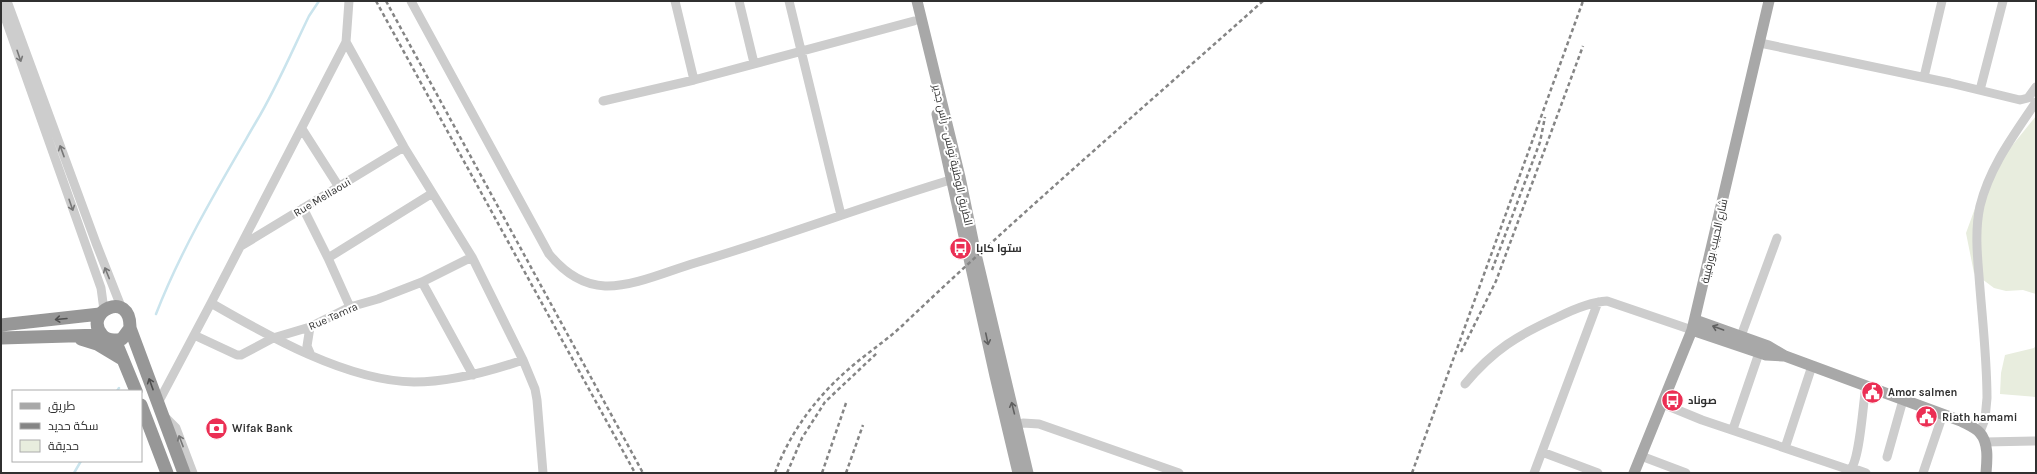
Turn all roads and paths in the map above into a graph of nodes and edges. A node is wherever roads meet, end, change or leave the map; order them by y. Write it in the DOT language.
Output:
graph roads {
  1 [pos="7,1"];
  2 [pos="349,1"];
  3 [pos="411,1"];
  4 [pos="675,1"];
  5 [pos="739,1"];
  6 [pos="789,1"];
  7 [pos="910,1"];
  8 [pos="917,1"];
  9 [pos="1769,1"];
  10 [pos="1942,1"];
  11 [pos="2003,1"];
  12 [pos="1,6"];
  13 [pos="914,21"];
  14 [pos="346,42"];
  15 [pos="1760,43"];
  16 [pos="801,51"];
  17 [pos="754,63"];
  18 [pos="1924,77"];
  19 [pos="694,80"];
  20 [pos="2036,87"];
  21 [pos="1980,90"];
  22 [pos="603,101"];
  23 [pos="2036,102"];
  24 [pos="302,129"];
  25 [pos="404,147"];
  26 [pos="956,179"];
  27 [pos="339,186"];
  28 [pos="432,194"];
  29 [pos="302,208"];
  30 [pos="841,215"];
  31 [pos="256,216"];
  32 [pos="267,230"];
  33 [pos="1777,238"];
  34 [pos="240,247"];
  35 [pos="472,257"];
  36 [pos="328,258"];
  37 [pos="422,282"];
  38 [pos="1598,302"];
  39 [pos="212,303"];
  40 [pos="350,307"];
  41 [pos="122,309"];
  42 [pos="102,312"];
  43 [pos="1,325"];
  44 [pos="1693,325"];
  45 [pos="310,327"];
  46 [pos="130,328"];
  47 [pos="102,335"];
  48 [pos="194,335"];
  49 [pos="1741,336"];
  50 [pos="73,337"];
  51 [pos="1,338"];
  52 [pos="273,338"];
  53 [pos="115,340"];
  54 [pos="310,353"];
  55 [pos="1759,353"];
  56 [pos="1785,356"];
  57 [pos="122,359"];
  58 [pos="523,360"];
  59 [pos="1812,366"];
  60 [pos="129,373"];
  61 [pos="473,375"];
  62 [pos="1465,384"];
  63 [pos="1866,386"];
  64 [pos="130,390"];
  65 [pos="136,390"];
  66 [pos="1903,400"];
  67 [pos="1663,404"];
  68 [pos="142,408"];
  69 [pos="160,408"];
  70 [pos="1943,414"];
  71 [pos="142,424"];
  72 [pos="1012,426"];
  73 [pos="1733,429"];
  74 [pos="1982,437"];
  75 [pos="2036,441"];
  76 [pos="1785,448"];
  77 [pos="1542,452"];
  78 [pos="1641,456"];
  79 [pos="1888,457"];
  80 [pos="1852,468"];
  81 [pos="161,473"];
  82 [pos="167,473"];
  83 [pos="184,473"];
  84 [pos="193,473"];
  85 [pos="543,473"];
  86 [pos="1018,473"];
  87 [pos="1028,473"];
  88 [pos="1179,473"];
  89 [pos="1534,473"];
  90 [pos="1598,473"];
  91 [pos="1634,473"];
  92 [pos="1686,473"];
  93 [pos="1866,473"];
  94 [pos="1922,473"];
  95 [pos="1986,473"];
  41 -- 1 [label="street, one-way"];
  2 -- 14 [label="street"];
  3 -- 30 [label="street"];
  4 -- 19 [label="street"];
  5 -- 17 [label="street"];
  6 -- 16 [label="street"];
  7 -- 13 [label="main road, الطريق الوطنية تونس - رأس جدير"];
  8 -- 26 [label="main road, الطريق الوطنية تونس - رأس جدير"];
  9 -- 15 [label="main road, شارع الحبيب بورقيبة"];
  10 -- 18 [label="street"];
  11 -- 21 [label="street"];
  12 -- 42 [label="street, one-way"];
  13 -- 16 [label="street"];
  13 -- 26 [label="main road, الطريق الوطنية تونس - رأس جدير"];
  14 -- 24 [label="street"];
  14 -- 25 [label="street"];
  15 -- 18 [label="street"];
  15 -- 44 [label="main road, شارع الحبيب بورقيبة"];
  16 -- 17 [label="street"];
  16 -- 30 [label="street"];
  17 -- 19 [label="street"];
  18 -- 21 [label="street"];
  19 -- 22 [label="street"];
  20 -- 21 [label="street"];
  23 -- 74 [label="street"];
  24 -- 27 [label="street"];
  24 -- 31 [label="street"];
  25 -- 27 [label="street, Rue Mellaoui"];
  25 -- 28 [label="street"];
  26 -- 30 [label="street"];
  26 -- 72 [label="main road, الطريق الوطنية تونس - رأس جدير"];
  27 -- 29 [label="street, Rue Mellaoui"];
  28 -- 35 [label="street"];
  28 -- 36 [label="street"];
  29 -- 32 [label="street, Rue Mellaoui"];
  29 -- 36 [label="street"];
  31 -- 32 [label="street"];
  31 -- 34 [label="street"];
  32 -- 34 [label="street, Rue Mellaoui"];
  33 -- 49 [label="street"];
  34 -- 39 [label="street"];
  35 -- 37 [label="street, Rue Tamra"];
  35 -- 58 [label="street"];
  36 -- 40 [label="street"];
  37 -- 40 [label="street, Rue Tamra"];
  37 -- 61 [label="street"];
  38 -- 44 [label="street"];
  38 -- 62 [label="street"];
  38 -- 77 [label="street"];
  39 -- 48 [label="street"];
  39 -- 52 [label="street"];
  40 -- 45 [label="street, Rue Tamra"];
  41 -- 42 [label="highway"];
  41 -- 46 [label="highway"];
  42 -- 43 [label="highway, one-way"];
  42 -- 47 [label="highway"];
  49 -- 44 [label="main road, one-way"];
  44 -- 55 [label="main road"];
  44 -- 67 [label="main road, شارع الحبيب بورقيبة"];
  45 -- 52 [label="street, Rue Tamra"];
  45 -- 54 [label="street"];
  46 -- 53 [label="highway"];
  69 -- 46 [label="highway, one-way"];
  47 -- 50 [label="highway"];
  47 -- 53 [label="highway"];
  48 -- 52 [label="street, Rue Tamra"];
  48 -- 69 [label="street"];
  49 -- 56 [label="main road"];
  50 -- 51 [label="highway"];
  50 -- 57 [label="highway"];
  52 -- 54 [label="street"];
  53 -- 57 [label="highway"];
  54 -- 61 [label="street"];
  55 -- 56 [label="main road"];
  55 -- 73 [label="street"];
  56 -- 59 [label="main road"];
  57 -- 60 [label="highway"];
  58 -- 61 [label="street"];
  58 -- 85 [label="street"];
  59 -- 63 [label="main road"];
  59 -- 76 [label="street"];
  60 -- 64 [label="street"];
  60 -- 65 [label="highway"];
  63 -- 66 [label="main road"];
  63 -- 80 [label="street"];
  66 -- 70 [label="main road"];
  66 -- 79 [label="street"];
  67 -- 73 [label="street"];
  67 -- 78 [label="main road, شارع الحبيب بورقيبة"];
  68 -- 82 [label="highway"];
  69 -- 83 [label="highway"];
  84 -- 69 [label="street, one-way"];
  70 -- 74 [label="main road"];
  70 -- 94 [label="street"];
  71 -- 81 [label="street"];
  72 -- 86 [label="main road, الطريق الوطنية تونس - رأس جدير"];
  72 -- 87 [label="main road, الطريق الوطنية تونس - رأس جدير"];
  72 -- 88 [label="street"];
  73 -- 76 [label="street"];
  74 -- 75 [label="street"];
  74 -- 95 [label="main road"];
  76 -- 80 [label="street"];
  77 -- 89 [label="street"];
  77 -- 90 [label="street"];
  78 -- 91 [label="main road, شارع الحبيب بورقيبة"];
  78 -- 92 [label="street"];
  80 -- 93 [label="street"];
}
